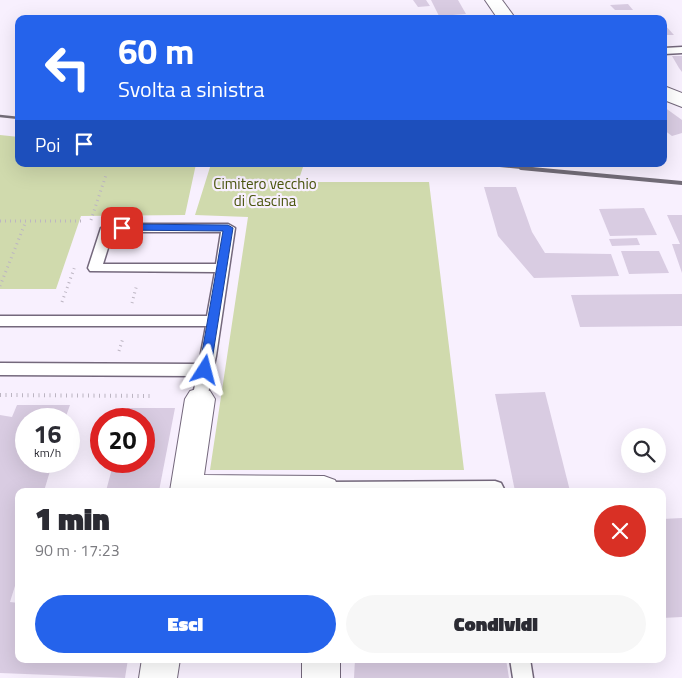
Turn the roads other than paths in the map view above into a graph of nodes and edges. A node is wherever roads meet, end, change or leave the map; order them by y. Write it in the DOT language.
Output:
graph roads {
  1 [pos="493,0"];
  2 [pos="504,15"];
  3 [pos="682,50"];
  4 [pos="667,51"];
  5 [pos="667,94"];
  6 [pos="682,101"];
  7 [pos="222,268"];
  8 [pos="0,321"];
  9 [pos="213,321"];
  10 [pos="0,369"];
  11 [pos="203,385"];
  12 [pos="186,488"];
  13 [pos="160,663"];
  14 [pos="321,663"];
  15 [pos="521,663"];
  16 [pos="158,678"];
  17 [pos="321,678"];
  18 [pos="523,678"];
  1 -- 2 [label="street"];
  3 -- 4 [label="lane"];
  5 -- 6 [label="street"];
  7 -- 7 [label="lane"];
  7 -- 9 [label="lane"];
  8 -- 9 [label="lane"];
  9 -- 11 [label="lane"];
  10 -- 11 [label="lane"];
  11 -- 12 [label="street"];
  13 -- 16 [label="street"];
  14 -- 17 [label="street"];
  15 -- 18 [label="lane"];
}
